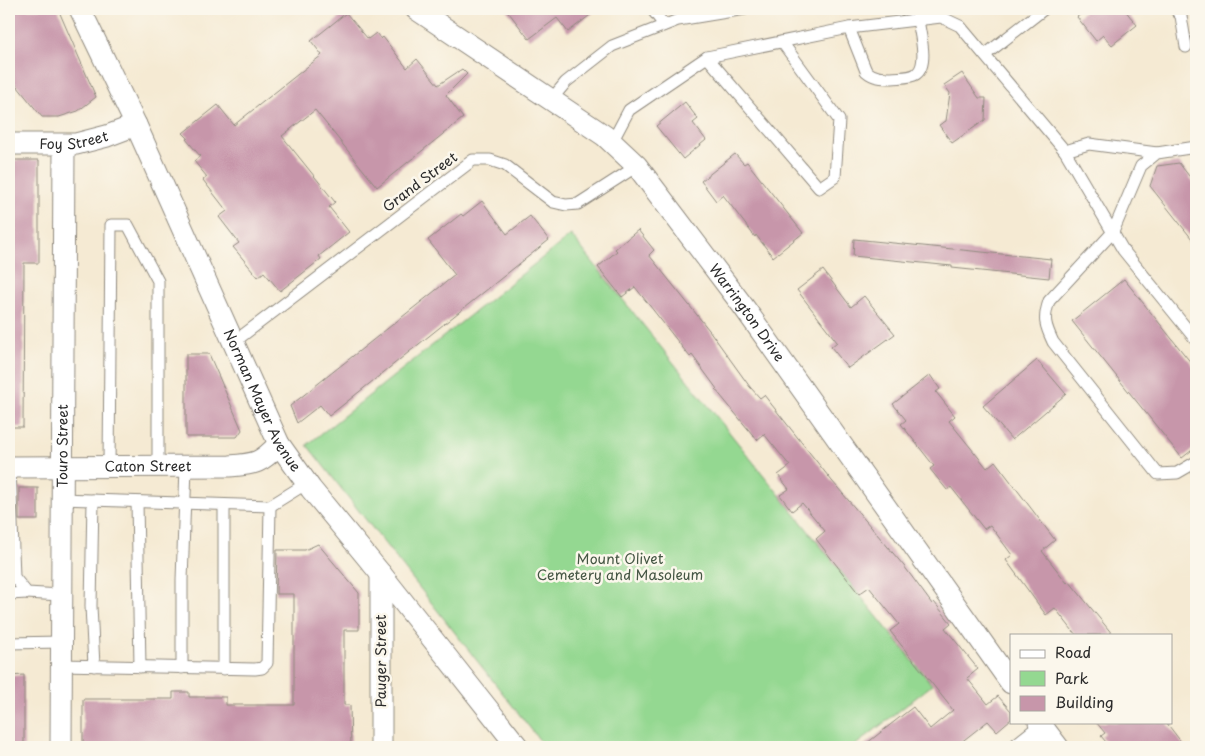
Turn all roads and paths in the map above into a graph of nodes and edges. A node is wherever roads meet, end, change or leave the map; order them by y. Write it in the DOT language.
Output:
graph roads {
  1 [pos="80,9"];
  2 [pos="416,9"];
  3 [pos="652,9"];
  4 [pos="745,9"];
  5 [pos="1044,9"];
  6 [pos="1175,9"];
  7 [pos="918,20"];
  8 [pos="664,25"];
  9 [pos="849,28"];
  10 [pos="782,42"];
  11 [pos="1186,47"];
  12 [pos="985,55"];
  13 [pos="707,57"];
  14 [pos="551,100"];
  15 [pos="136,125"];
  16 [pos="612,142"];
  17 [pos="9,144"];
  18 [pos="64,145"];
  19 [pos="1196,147"];
  20 [pos="1065,150"];
  21 [pos="1158,153"];
  22 [pos="637,166"];
  23 [pos="1113,232"];
  24 [pos="1196,340"];
  25 [pos="234,342"];
  26 [pos="279,444"];
  27 [pos="1196,462"];
  28 [pos="10,467"];
  29 [pos="109,467"];
  30 [pos="158,467"];
  31 [pos="186,467"];
  32 [pos="62,468"];
  33 [pos="307,483"];
  34 [pos="61,499"];
  35 [pos="93,500"];
  36 [pos="137,502"];
  37 [pos="185,504"];
  38 [pos="224,505"];
  39 [pos="270,506"];
  40 [pos="381,574"];
  41 [pos="9,594"];
  42 [pos="27,594"];
  43 [pos="61,594"];
  44 [pos="9,642"];
  45 [pos="61,642"];
  46 [pos="61,665"];
  47 [pos="94,666"];
  48 [pos="140,667"];
  49 [pos="182,668"];
  50 [pos="224,669"];
  51 [pos="1010,682"];
  52 [pos="1041,725"];
  53 [pos="61,747"];
  54 [pos="381,747"];
  55 [pos="518,747"];
  56 [pos="1020,747"];
  57 [pos="1058,747"];
  1 -- 15 [label="street, Norman Mayer Avenue"];
  2 -- 14 [label="street, Warrington Drive"];
  3 -- 8 [label="lane"];
  4 -- 8 [label="lane"];
  5 -- 12 [label="lane"];
  6 -- 11 [label="lane"];
  7 -- 9 [label="lane"];
  7 -- 9 [label="lane"];
  7 -- 12 [label="lane"];
  8 -- 14 [label="lane"];
  9 -- 10 [label="lane"];
  10 -- 13 [label="lane"];
  10 -- 13 [label="lane"];
  12 -- 20 [label="lane"];
  13 -- 16 [label="lane"];
  14 -- 16 [label="street, Warrington Drive"];
  15 -- 18 [label="street, Foy Street"];
  15 -- 25 [label="street, Norman Mayer Avenue"];
  16 -- 22 [label="street, Warrington Drive"];
  17 -- 18 [label="street, Foy Street"];
  18 -- 32 [label="street, Touro Street"];
  19 -- 21 [label="lane"];
  20 -- 21 [label="lane"];
  20 -- 23 [label="lane"];
  21 -- 23 [label="lane"];
  22 -- 25 [label="lane, Grand Street"];
  22 -- 51 [label="street, Warrington Drive"];
  23 -- 24 [label="lane"];
  23 -- 27 [label="lane"];
  25 -- 26 [label="street, Norman Mayer Avenue"];
  26 -- 31 [label="street, Caton Street"];
  26 -- 33 [label="street, Norman Mayer Avenue"];
  28 -- 32 [label="street, Caton Street"];
  28 -- 42 [label="lane"];
  29 -- 30 [label="street, Caton Street"];
  29 -- 30 [label="lane"];
  29 -- 32 [label="street, Caton Street"];
  30 -- 31 [label="street, Caton Street"];
  31 -- 37 [label="lane"];
  32 -- 34 [label="street, Touro Street"];
  33 -- 39 [label="lane"];
  33 -- 40 [label="street, Norman Mayer Avenue"];
  34 -- 35 [label="lane"];
  34 -- 43 [label="street, Touro Street"];
  35 -- 36 [label="lane"];
  35 -- 47 [label="lane"];
  36 -- 37 [label="lane"];
  36 -- 48 [label="lane"];
  37 -- 38 [label="lane"];
  37 -- 49 [label="lane"];
  38 -- 39 [label="lane"];
  38 -- 50 [label="lane"];
  39 -- 50 [label="lane"];
  40 -- 54 [label="street, Pauger Street"];
  40 -- 55 [label="street, Norman Mayer Avenue"];
  41 -- 42 [label="lane"];
  42 -- 43 [label="lane"];
  43 -- 45 [label="street, Touro Street"];
  44 -- 45 [label="lane"];
  45 -- 46 [label="street, Touro Street"];
  46 -- 47 [label="lane"];
  46 -- 53 [label="street, Touro Street"];
  47 -- 48 [label="lane"];
  48 -- 49 [label="lane"];
  49 -- 50 [label="lane"];
  52 -- 56 [label="street"];
  52 -- 57 [label="street"];
}
